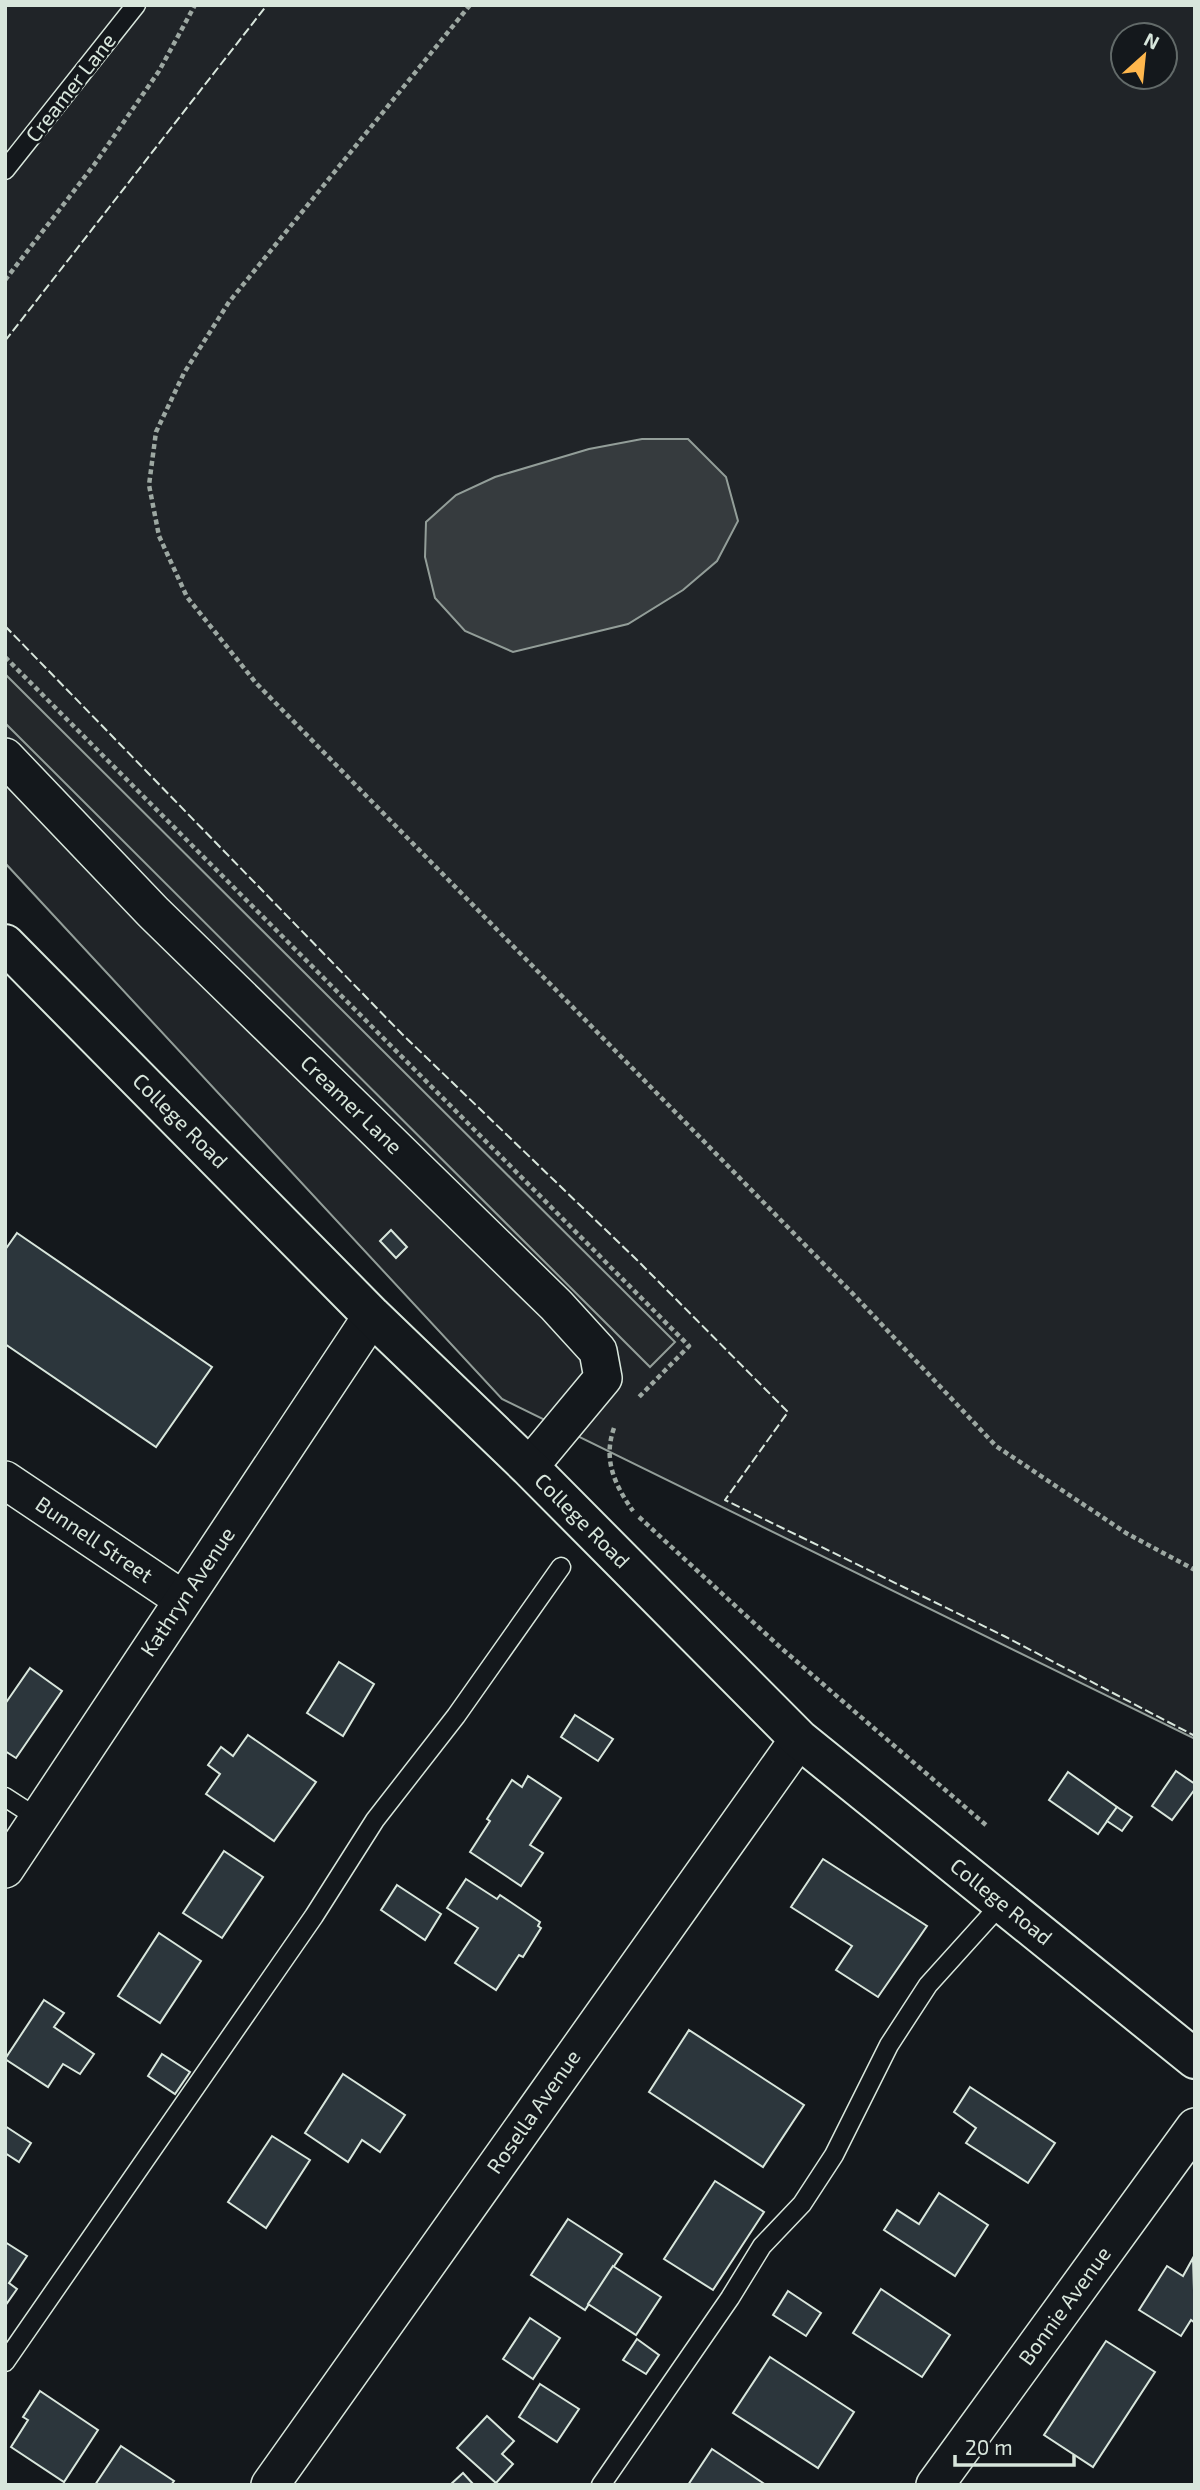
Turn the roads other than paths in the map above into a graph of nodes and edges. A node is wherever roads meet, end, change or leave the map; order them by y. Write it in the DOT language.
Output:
graph roads {
  1 [pos="136,5"];
  2 [pos="5,170"];
  3 [pos="5,757"];
  4 [pos="5,944"];
  5 [pos="372,1316"];
  6 [pos="529,1467"];
  7 [pos="5,1480"];
  8 [pos="561,1567"];
  9 [pos="182,1600"];
  10 [pos="799,1739"];
  11 [pos="5,1797"];
  12 [pos="38,1819"];
  13 [pos="5,1869"];
  14 [pos="1002,1903"];
  15 [pos="1195,2059"];
  16 [pos="1195,2127"];
  17 [pos="5,2362"];
  18 [pos="270,2485"];
  19 [pos="601,2485"];
  20 [pos="935,2485"];
  1 -- 2 [label="lane, Creamer Lane"];
  3 -- 6 [label="street, Creamer Lane"];
  4 -- 5 [label="main road, College Road"];
  5 -- 6 [label="main road, College Road"];
  5 -- 9 [label="street, Kathryn Avenue"];
  6 -- 10 [label="main road, College Road"];
  7 -- 9 [label="street, Bunnell Street"];
  8 -- 17 [label="lane"];
  9 -- 12 [label="street, Kathryn Avenue"];
  10 -- 14 [label="main road, College Road"];
  10 -- 18 [label="street, Rosella Avenue"];
  11 -- 12 [label="lane"];
  12 -- 13 [label="street, Kathryn Avenue"];
  14 -- 15 [label="main road, College Road"];
  14 -- 19 [label="lane"];
  16 -- 20 [label="street, Bonnie Avenue"];
}
